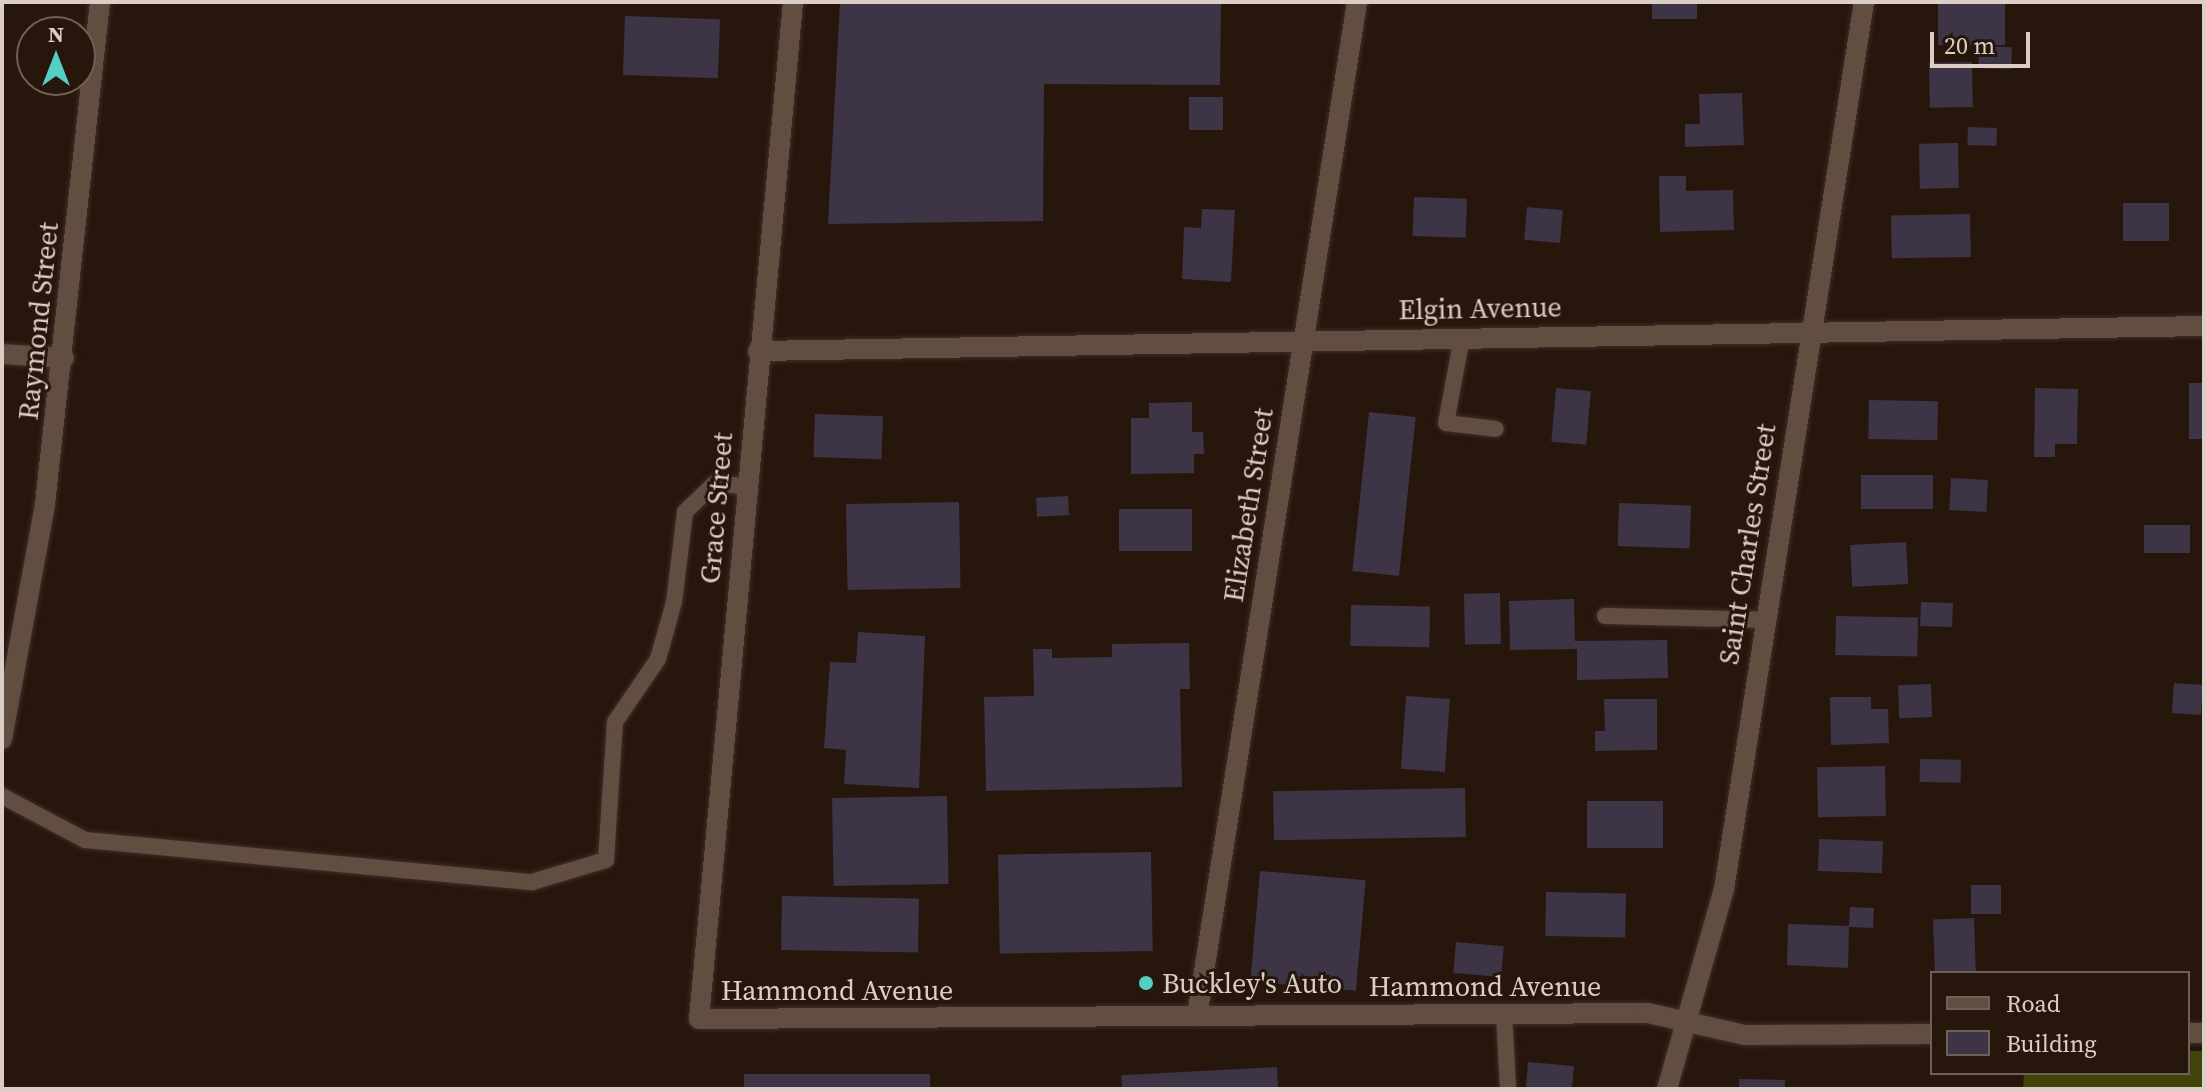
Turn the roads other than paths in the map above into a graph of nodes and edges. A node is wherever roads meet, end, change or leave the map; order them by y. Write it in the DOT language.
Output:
graph roads {
  1 [pos="100,2"];
  2 [pos="793,2"];
  3 [pos="1357,2"];
  4 [pos="1864,2"];
  5 [pos="2204,326"];
  6 [pos="1808,331"];
  7 [pos="1462,337"];
  8 [pos="1302,339"];
  9 [pos="758,351"];
  10 [pos="2,354"];
  11 [pos="64,358"];
  12 [pos="1496,429"];
  13 [pos="746,487"];
  14 [pos="1605,616"];
  15 [pos="1764,620"];
  16 [pos="2,739"];
  17 [pos="2,796"];
  18 [pos="1504,1014"];
  19 [pos="1197,1016"];
  20 [pos="699,1019"];
  21 [pos="1687,1023"];
  22 [pos="1930,1034"];
  23 [pos="1508,1089"];
  24 [pos="1667,1089"];
  1 -- 11 [label="street, Raymond Street"];
  2 -- 9 [label="street, Grace Street"];
  3 -- 8 [label="street, Elizabeth Street"];
  4 -- 6 [label="street, Saint Charles Street"];
  5 -- 6 [label="street, Elgin Avenue"];
  6 -- 7 [label="street, Elgin Avenue"];
  6 -- 15 [label="street, Saint Charles Street"];
  7 -- 8 [label="street, Elgin Avenue"];
  7 -- 12 [label="lane"];
  8 -- 9 [label="street, Elgin Avenue"];
  8 -- 19 [label="street, Elizabeth Street"];
  9 -- 13 [label="street, Grace Street"];
  10 -- 11 [label="street"];
  11 -- 16 [label="street, Raymond Street"];
  13 -- 17 [label="lane"];
  13 -- 20 [label="street, Grace Street"];
  14 -- 15 [label="lane"];
  15 -- 21 [label="street, Saint Charles Street"];
  18 -- 19 [label="street, Hammond Avenue"];
  18 -- 21 [label="street, Hammond Avenue"];
  18 -- 23 [label="lane"];
  19 -- 20 [label="street, Hammond Avenue"];
  21 -- 22 [label="street, Hammond Avenue"];
  21 -- 24 [label="street, Saint Charles Street"];
}
